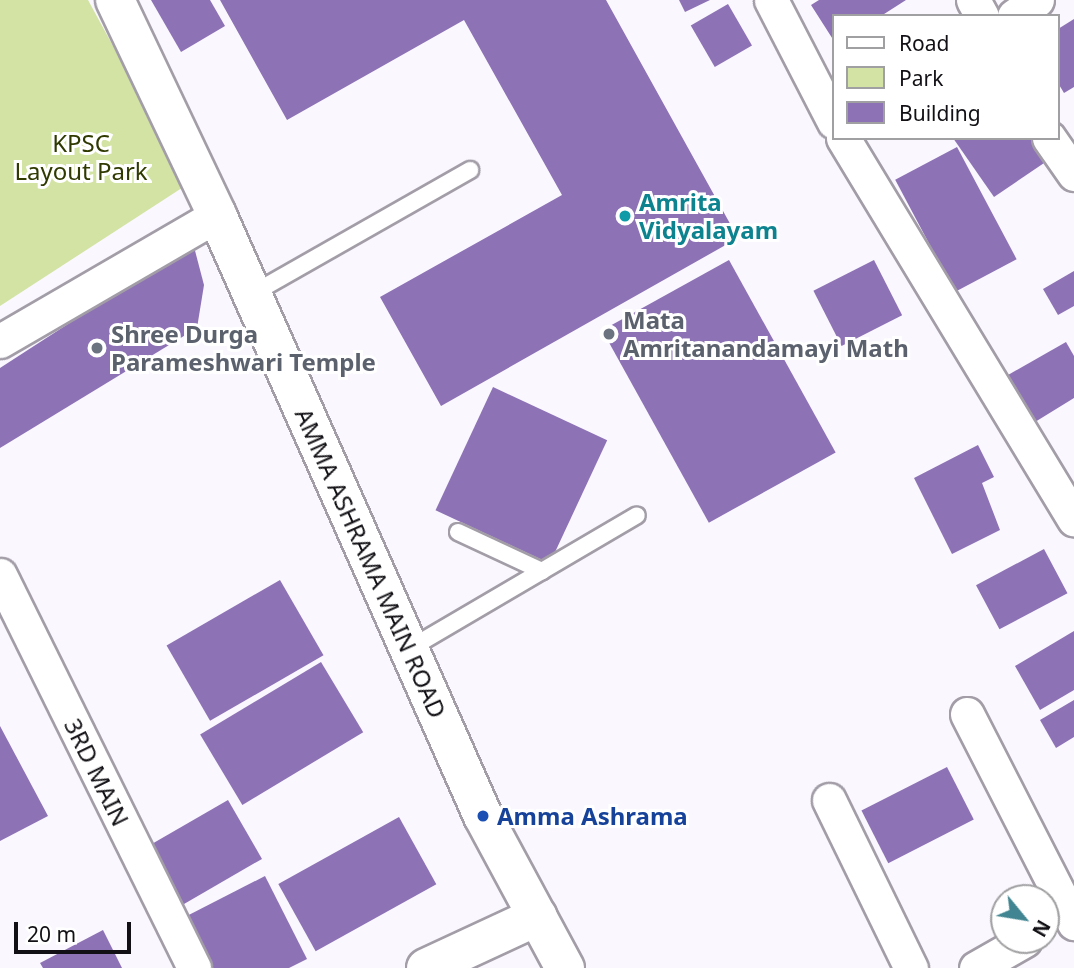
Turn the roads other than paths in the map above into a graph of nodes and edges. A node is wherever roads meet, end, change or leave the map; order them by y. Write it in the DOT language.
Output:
graph roads {
  1 [pos="115,0"];
  2 [pos="771,0"];
  3 [pos="1037,0"];
  4 [pos="1017,14"];
  5 [pos="832,118"];
  6 [pos="844,140"];
  7 [pos="470,170"];
  8 [pos="217,215"];
  9 [pos="252,294"];
  10 [pos="0,341"];
  11 [pos="637,515"];
  12 [pos="1074,519"];
  13 [pos="458,532"];
  14 [pos="542,571"];
  15 [pos="0,575"];
  16 [pos="409,649"];
  17 [pos="967,714"];
  18 [pos="829,800"];
  19 [pos="538,916"];
  20 [pos="1063,922"];
  21 [pos="1000,954"];
  22 [pos="194,968"];
  23 [pos="426,968"];
  24 [pos="565,968"];
  25 [pos="911,968"];
  26 [pos="975,968"];
  1 -- 8 [label="street, AMMA ASHRAMA MAIN ROAD"];
  2 -- 5 [label="street"];
  3 -- 4 [label="street"];
  6 -- 12 [label="street"];
  7 -- 9 [label="lane"];
  8 -- 9 [label="street, AMMA ASHRAMA MAIN ROAD"];
  8 -- 10 [label="street"];
  9 -- 16 [label="street, AMMA ASHRAMA MAIN ROAD"];
  11 -- 14 [label="lane"];
  13 -- 14 [label="lane"];
  14 -- 16 [label="lane"];
  15 -- 22 [label="street, 3RD MAIN"];
  16 -- 19 [label="street, AMMA ASHRAMA MAIN ROAD"];
  17 -- 20 [label="street"];
  18 -- 25 [label="street"];
  19 -- 23 [label="street"];
  19 -- 24 [label="street, AMMA ASHRAMA MAIN ROAD"];
  21 -- 26 [label="street"];
}
